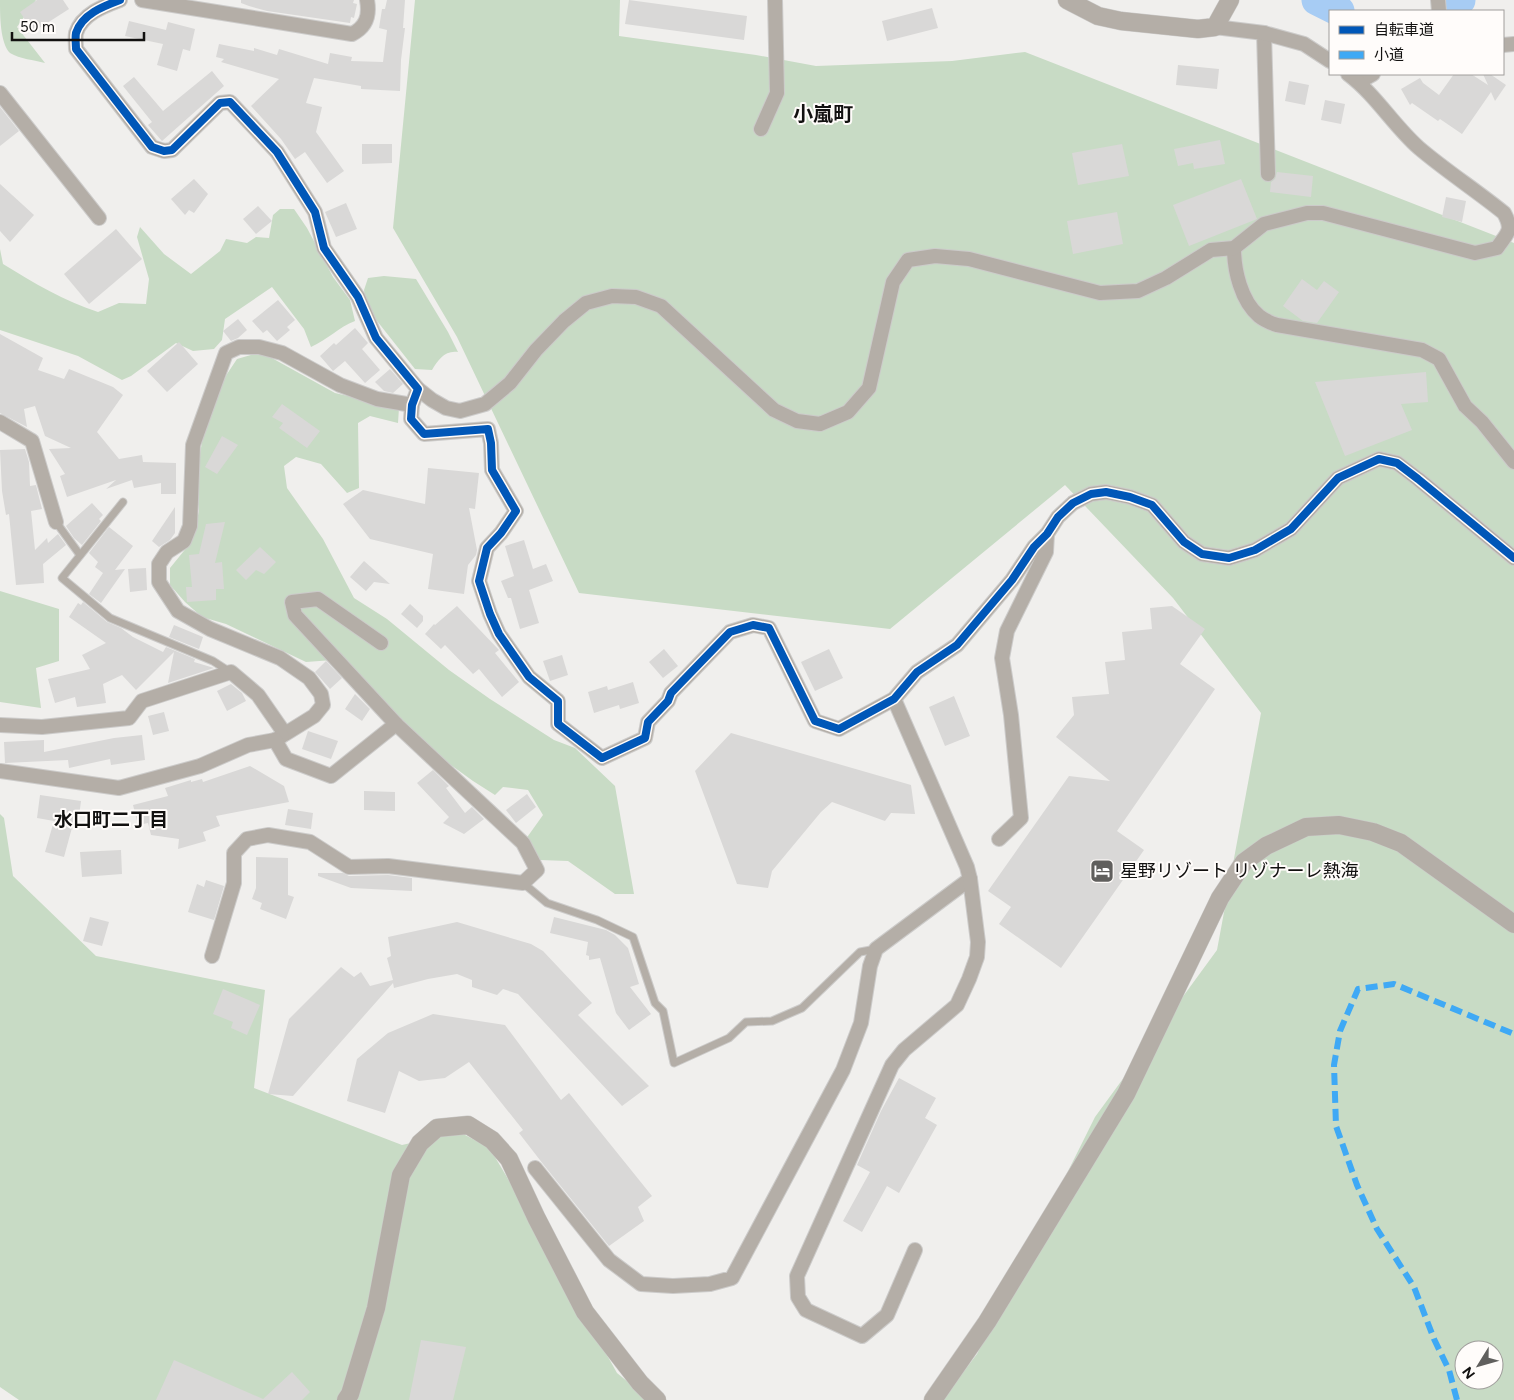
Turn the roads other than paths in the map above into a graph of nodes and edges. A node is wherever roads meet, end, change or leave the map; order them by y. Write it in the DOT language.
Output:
graph roads {
  1 [pos="120,0"];
  2 [pos="142,0"];
  3 [pos="367,0"];
  4 [pos="775,0"];
  5 [pos="1067,0"];
  6 [pos="1230,0"];
  7 [pos="1215,27"];
  8 [pos="1264,33"];
  9 [pos="1329,60"];
  10 [pos="1368,75"];
  11 [pos="1354,78"];
  12 [pos="0,93"];
  13 [pos="761,129"];
  14 [pos="1268,174"];
  15 [pos="99,218"];
  16 [pos="1234,248"];
  17 [pos="418,389"];
  18 [pos="412,404"];
  19 [pos="0,422"];
  20 [pos="1514,462"];
  21 [pos="123,502"];
  22 [pos="56,522"];
  23 [pos="1047,534"];
  24 [pos="80,555"];
  25 [pos="1514,558"];
  26 [pos="381,643"];
  27 [pos="231,672"];
  28 [pos="894,700"];
  29 [pos="396,724"];
  30 [pos="0,725"];
  31 [pos="280,737"];
  32 [pos="0,772"];
  33 [pos="999,839"];
  34 [pos="970,878"];
  35 [pos="523,883"];
  36 [pos="1514,924"];
  37 [pos="876,949"];
  38 [pos="212,956"];
  39 [pos="535,1168"];
  40 [pos="915,1250"];
  41 [pos="346,1400"];
  42 [pos="656,1400"];
  43 [pos="933,1400"];
  1 -- 17 [label="street"];
  2 -- 3 [label="street"];
  4 -- 13 [label="street"];
  5 -- 7 [label="street"];
  6 -- 7 [label="street"];
  7 -- 8 [label="street"];
  8 -- 9 [label="street"];
  8 -- 14 [label="street"];
  10 -- 11 [label="street"];
  11 -- 16 [label="street"];
  12 -- 15 [label="street"];
  16 -- 17 [label="street"];
  16 -- 20 [label="street"];
  17 -- 18 [label="street"];
  18 -- 28 [label="street"];
  18 -- 31 [label="street"];
  19 -- 22 [label="street"];
  21 -- 24 [label="lane"];
  22 -- 24 [label="lane"];
  23 -- 25 [label="street"];
  23 -- 28 [label="street"];
  23 -- 33 [label="street"];
  24 -- 27 [label="lane"];
  26 -- 29 [label="street"];
  27 -- 30 [label="street"];
  27 -- 31 [label="street"];
  28 -- 34 [label="street"];
  29 -- 31 [label="street"];
  29 -- 35 [label="street"];
  31 -- 32 [label="street"];
  34 -- 37 [label="street"];
  34 -- 40 [label="street"];
  35 -- 37 [label="lane"];
  35 -- 38 [label="street"];
  36 -- 43 [label="street"];
  37 -- 39 [label="street"];
  41 -- 42 [label="street"];
}
